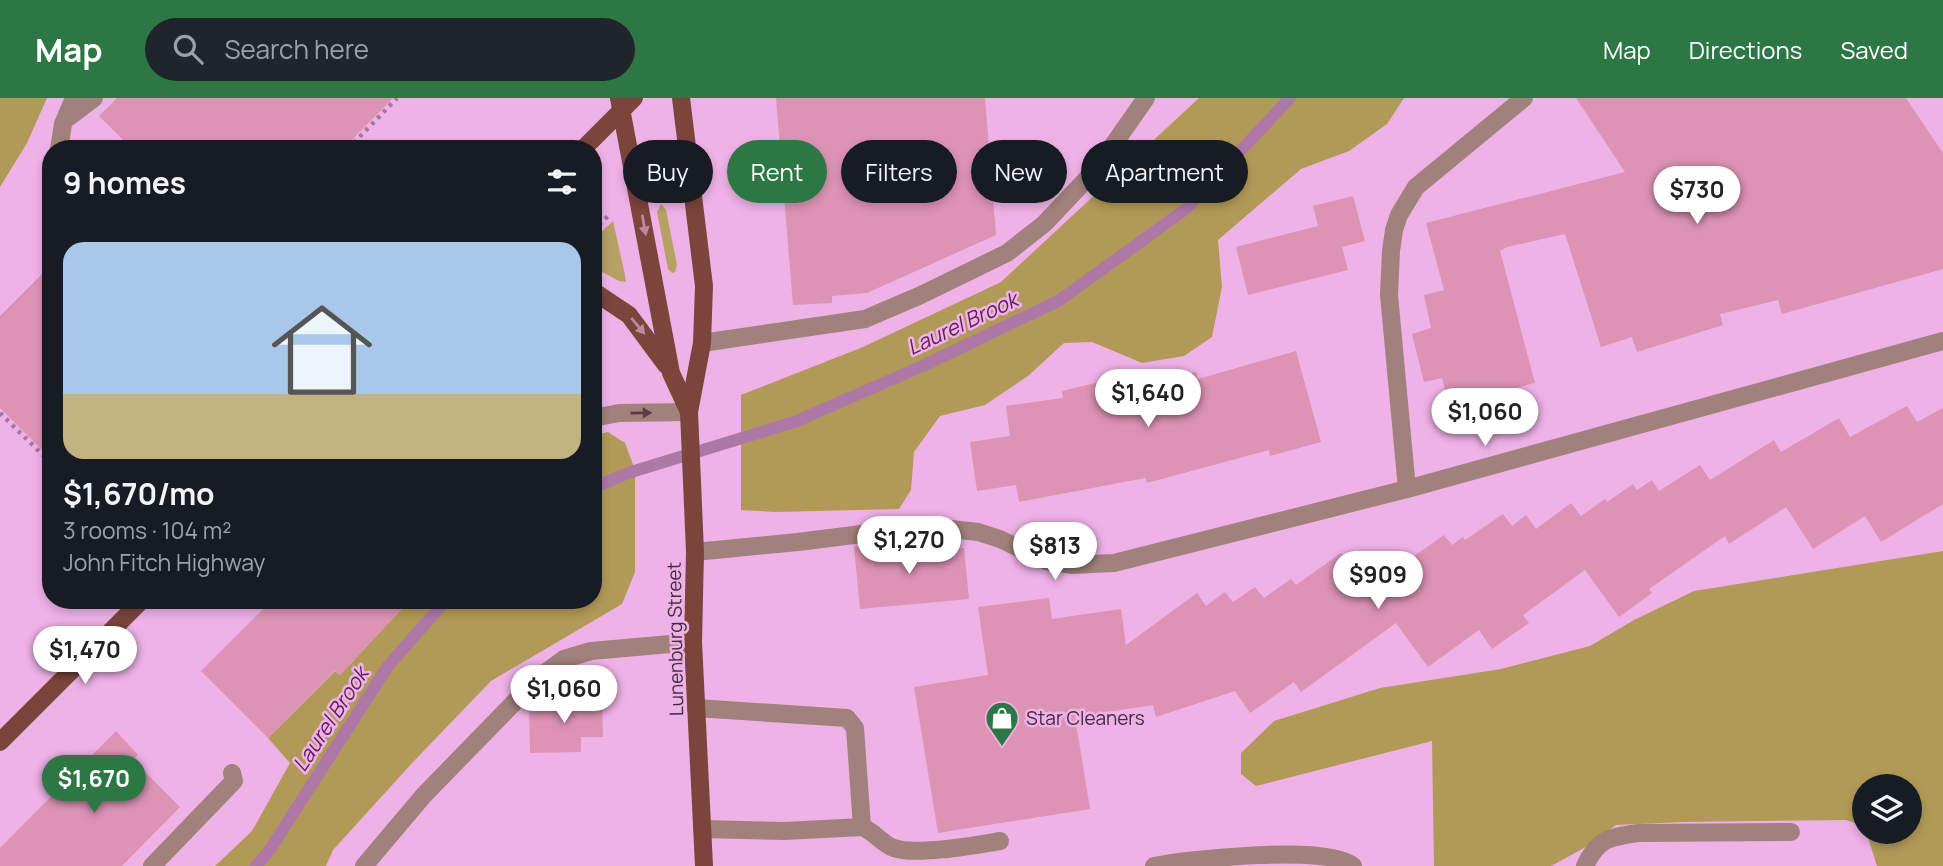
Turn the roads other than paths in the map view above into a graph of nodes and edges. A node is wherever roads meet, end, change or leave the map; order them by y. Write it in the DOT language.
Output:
graph roads {
  1 [pos="74,98"];
  2 [pos="94,98"];
  3 [pos="681,98"];
  4 [pos="1146,98"];
  5 [pos="1524,98"];
  6 [pos="624,102"];
  7 [pos="63,124"];
  8 [pos="60,140"];
  9 [pos="591,140"];
  10 [pos="602,297"];
  11 [pos="1943,341"];
  12 [pos="702,343"];
  13 [pos="671,373"];
  14 [pos="690,412"];
  15 [pos="602,416"];
  16 [pos="1406,489"];
  17 [pos="695,552"];
  18 [pos="133,609"];
  19 [pos="693,642"];
  20 [pos="696,708"];
  21 [pos="3,734"];
  22 [pos="232,773"];
  23 [pos="862,827"];
  24 [pos="702,829"];
  25 [pos="1791,832"];
  26 [pos="1000,841"];
  27 [pos="152,866"];
  28 [pos="364,866"];
  29 [pos="704,866"];
  30 [pos="1154,866"];
  31 [pos="1353,866"];
  32 [pos="1585,866"];
  1 -- 7 [label="street"];
  2 -- 7 [label="street"];
  3 -- 12 [label="main road, Lunenburg Street"];
  4 -- 12 [label="street"];
  5 -- 16 [label="street"];
  6 -- 9 [label="main road"];
  6 -- 13 [label="main road, Lunenburg Street, one-way"];
  7 -- 8 [label="street"];
  10 -- 13 [label="main road, one-way"];
  11 -- 16 [label="street"];
  12 -- 14 [label="main road, Lunenburg Street"];
  13 -- 14 [label="main road, Lunenburg Street"];
  15 -- 14 [label="street, one-way"];
  14 -- 17 [label="main road, Lunenburg Street"];
  16 -- 17 [label="street"];
  17 -- 19 [label="main road, Lunenburg Street"];
  18 -- 21 [label="main road"];
  19 -- 20 [label="main road, Lunenburg Street"];
  19 -- 28 [label="street"];
  20 -- 23 [label="street"];
  20 -- 24 [label="main road, Lunenburg Street"];
  22 -- 27 [label="street"];
  23 -- 24 [label="street"];
  23 -- 26 [label="street"];
  24 -- 29 [label="main road, Lunenburg Street"];
  25 -- 32 [label="street"];
  30 -- 31 [label="street"];
}
